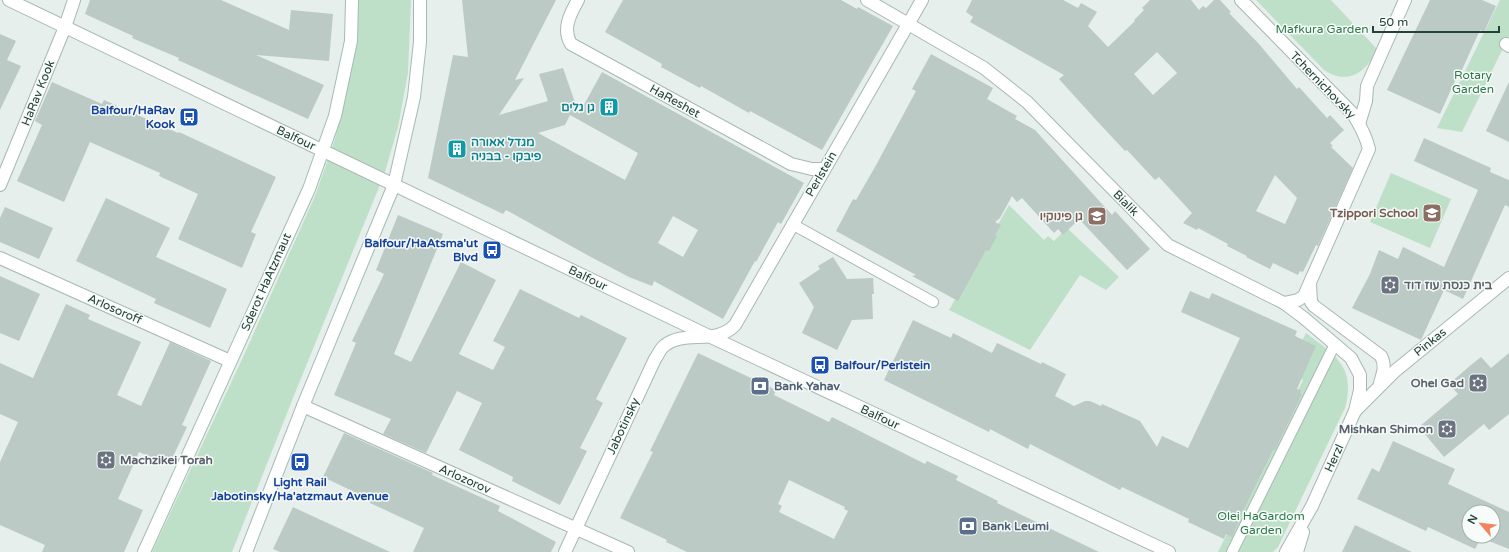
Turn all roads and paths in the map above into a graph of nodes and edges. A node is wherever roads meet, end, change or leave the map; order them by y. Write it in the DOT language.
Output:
graph roads {
  1 [pos="8,0"];
  2 [pos="74,0"];
  3 [pos="352,0"];
  4 [pos="420,0"];
  5 [pos="578,0"];
  6 [pos="868,0"];
  7 [pos="922,0"];
  8 [pos="1241,0"];
  9 [pos="1405,0"];
  10 [pos="908,23"];
  11 [pos="65,27"];
  12 [pos="1359,124"];
  13 [pos="322,150"];
  14 [pos="824,169"];
  15 [pos="0,185"];
  16 [pos="394,185"];
  17 [pos="792,224"];
  18 [pos="0,258"];
  19 [pos="1509,278"];
  20 [pos="1310,283"];
  21 [pos="933,302"];
  22 [pos="1284,303"];
  23 [pos="711,337"];
  24 [pos="1336,344"];
  25 [pos="230,361"];
  26 [pos="1379,386"];
  27 [pos="303,406"];
  28 [pos="1355,411"];
  29 [pos="1312,506"];
  30 [pos="576,528"];
  31 [pos="144,552"];
  32 [pos="246,552"];
  33 [pos="565,552"];
  34 [pos="628,552"];
  35 [pos="1169,552"];
  36 [pos="1232,552"];
  37 [pos="1286,552"];
  38 [pos="1297,552"];
  1 -- 11 [label="street, Balfour"];
  2 -- 11 [label="street, HaRav Kook"];
  3 -- 13 [label="street, Sderot HaAtzmaut"];
  4 -- 16 [label="street"];
  5 -- 14 [label="street, HaReshet"];
  6 -- 10 [label="street, Bialik"];
  7 -- 10 [label="street, Perlstein"];
  8 -- 12 [label="street, Tchernichovsky"];
  9 -- 12 [label="street"];
  10 -- 14 [label="street, Perlstein"];
  10 -- 22 [label="street, Bialik"];
  11 -- 13 [label="street, Balfour"];
  11 -- 15 [label="street, HaRav Kook"];
  12 -- 20 [label="street, Tchernichovsky"];
  13 -- 16 [label="street, Balfour"];
  13 -- 25 [label="street, Sderot HaAtzmaut"];
  14 -- 17 [label="street, Perlstein"];
  16 -- 23 [label="street, Balfour"];
  16 -- 27 [label="street"];
  17 -- 21 [label="street"];
  17 -- 23 [label="street, Perlstein"];
  18 -- 25 [label="street, Arlosoroff"];
  19 -- 26 [label="street, Pinkas"];
  20 -- 22 [label="street, Tchernichovsky"];
  20 -- 26 [label="street"];
  22 -- 24 [label="street, Bialik"];
  23 -- 30 [label="street, Jabotinsky"];
  23 -- 35 [label="street, Balfour"];
  24 -- 28 [label="street, Bialik"];
  24 -- 36 [label="street"];
  25 -- 31 [label="street, Sderot HaAtzmaut"];
  26 -- 28 [label="street, Pinkas"];
  27 -- 30 [label="street, Arlozorov"];
  27 -- 32 [label="street"];
  28 -- 29 [label="street, Herzl"];
  29 -- 37 [label="street, Herzl"];
  29 -- 38 [label="street, Herzl"];
  30 -- 33 [label="street, Jabotinsky"];
  30 -- 34 [label="street, Arlozorov"];
}
